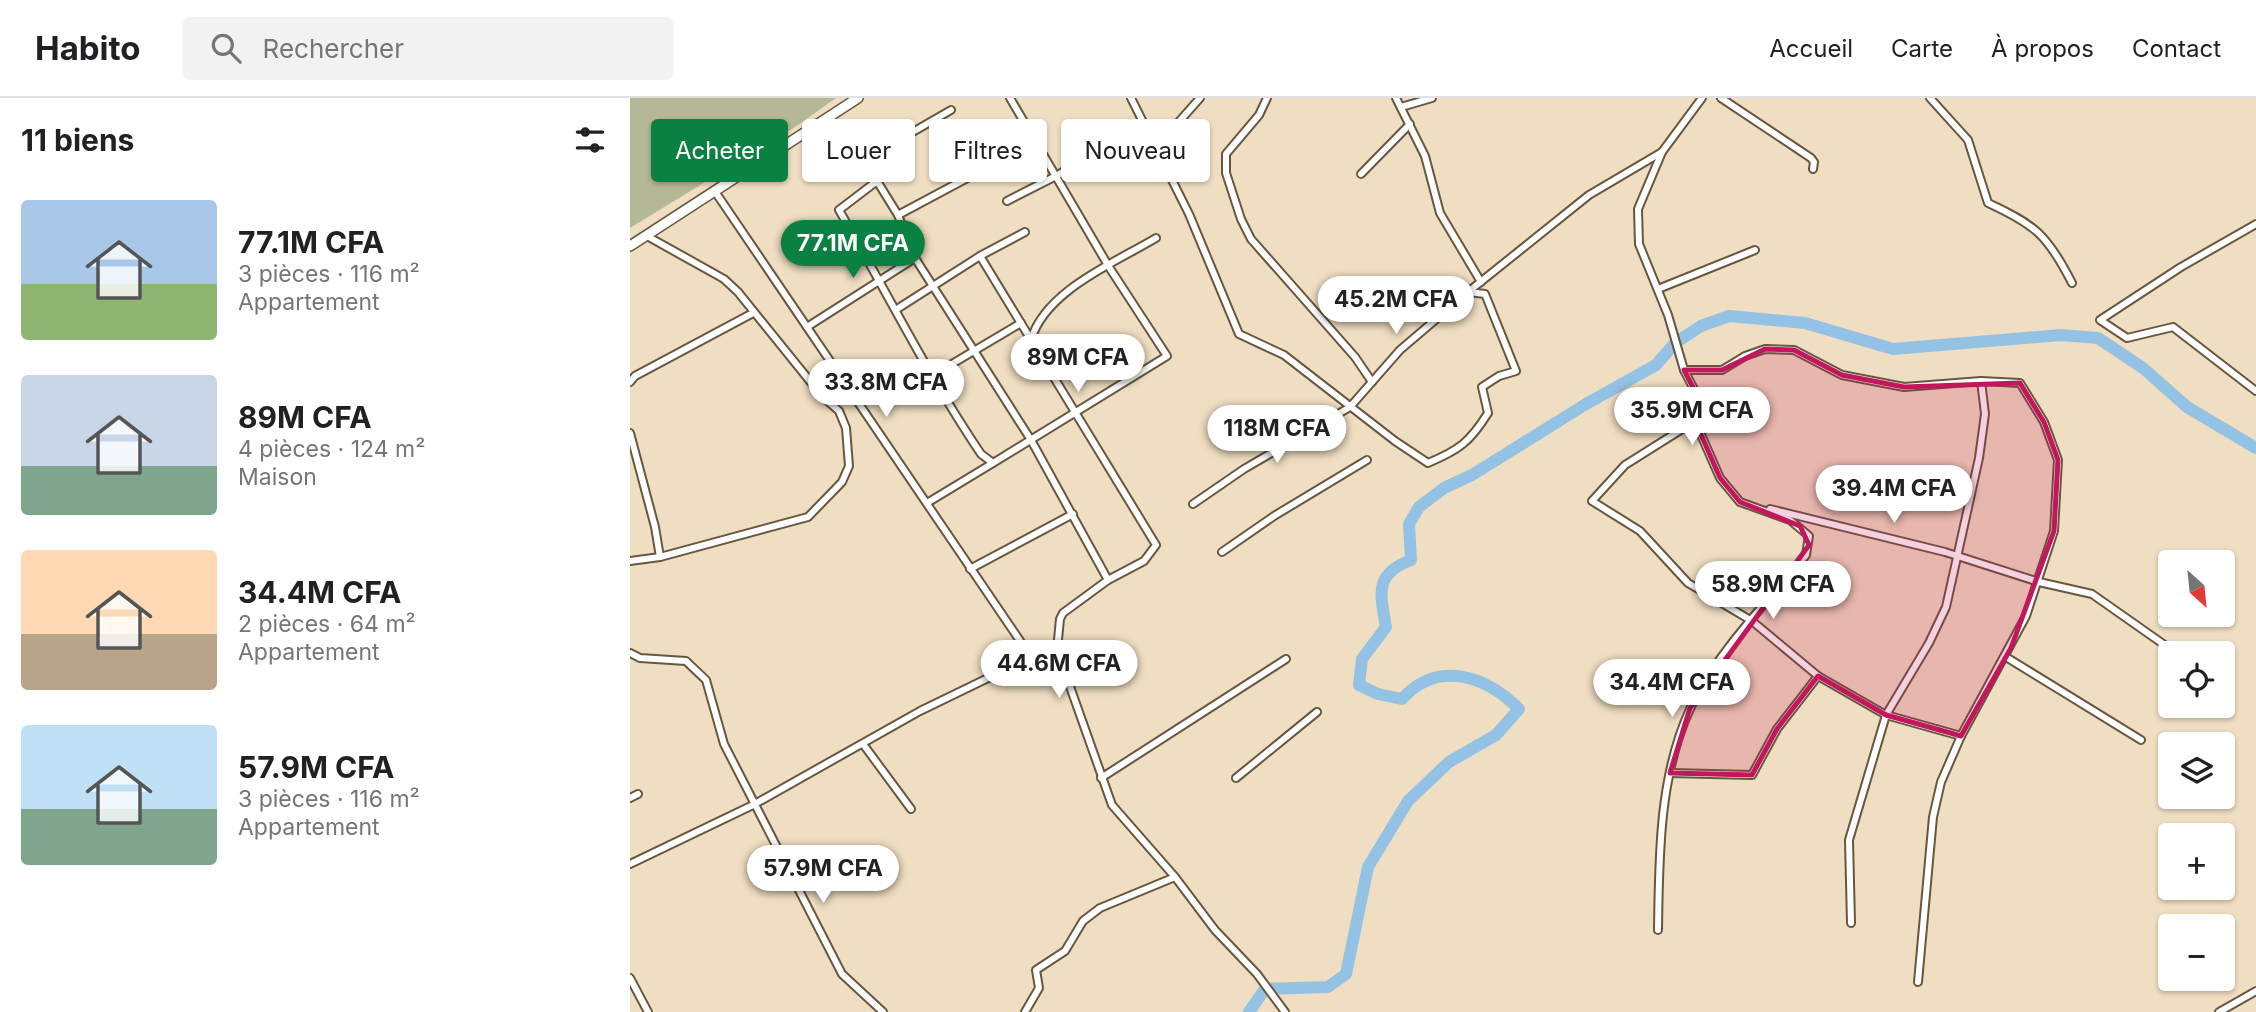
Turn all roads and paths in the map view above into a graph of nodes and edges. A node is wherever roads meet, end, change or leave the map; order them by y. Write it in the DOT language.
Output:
graph roads {
  1 [pos="858,98"];
  2 [pos="1010,98"];
  3 [pos="1131,98"];
  4 [pos="1200,98"];
  5 [pos="1267,98"];
  6 [pos="1396,98"];
  7 [pos="1432,98"];
  8 [pos="1702,98"];
  9 [pos="1721,98"];
  10 [pos="1930,98"];
  11 [pos="1401,107"];
  12 [pos="951,110"];
  13 [pos="1141,119"];
  14 [pos="1181,119"];
  15 [pos="1410,124"];
  16 [pos="915,131"];
  17 [pos="1662,152"];
  18 [pos="1813,169"];
  19 [pos="1061,173"];
  20 [pos="1361,174"];
  21 [pos="1058,175"];
  22 [pos="876,182"];
  23 [pos="878,182"];
  24 [pos="958,182"];
  25 [pos="1173,182"];
  26 [pos="716,193"];
  27 [pos="1007,201"];
  28 [pos="898,215"];
  29 [pos="2256,224"];
  30 [pos="1026,232"];
  31 [pos="647,236"];
  32 [pos="1156,238"];
  33 [pos="630,246"];
  34 [pos="1755,250"];
  35 [pos="980,256"];
  36 [pos="915,258"];
  37 [pos="1109,267"];
  38 [pos="879,279"];
  39 [pos="1481,282"];
  40 [pos="2072,283"];
  41 [pos="932,287"];
  42 [pos="1658,289"];
  43 [pos="1468,292"];
  44 [pos="897,309"];
  45 [pos="753,313"];
  46 [pos="1021,323"];
  47 [pos="807,327"];
  48 [pos="1031,340"];
  49 [pos="974,351"];
  50 [pos="1684,370"];
  51 [pos="930,377"];
  52 [pos="1981,381"];
  53 [pos="630,382"];
  54 [pos="1372,382"];
  55 [pos="2256,391"];
  56 [pos="1350,407"];
  57 [pos="1074,413"];
  58 [pos="1695,421"];
  59 [pos="630,433"];
  60 [pos="1031,440"];
  61 [pos="1367,460"];
  62 [pos="993,463"];
  63 [pos="1740,502"];
  64 [pos="927,503"];
  65 [pos="1193,504"];
  66 [pos="1073,513"];
  67 [pos="1222,552"];
  68 [pos="1959,556"];
  69 [pos="660,557"];
  70 [pos="630,561"];
  71 [pos="970,569"];
  72 [pos="1108,580"];
  73 [pos="2039,582"];
  74 [pos="1752,621"];
  75 [pos="2159,641"];
  76 [pos="1057,650"];
  77 [pos="630,653"];
  78 [pos="2006,657"];
  79 [pos="1286,659"];
  80 [pos="1033,660"];
  81 [pos="1818,676"];
  82 [pos="1317,712"];
  83 [pos="1886,715"];
  84 [pos="1961,736"];
  85 [pos="2141,740"];
  86 [pos="863,744"];
  87 [pos="1670,773"];
  88 [pos="1101,778"];
  89 [pos="1236,778"];
  90 [pos="638,794"];
  91 [pos="630,798"];
  92 [pos="753,805"];
  93 [pos="911,809"];
  94 [pos="630,864"];
  95 [pos="1175,877"];
  96 [pos="1851,923"];
  97 [pos="1658,930"];
  98 [pos="630,978"];
  99 [pos="1918,982"];
  100 [pos="2256,991"];
  101 [pos="648,1012"];
  102 [pos="883,1012"];
  103 [pos="1025,1012"];
  104 [pos="1285,1012"];
  105 [pos="2219,1012"];
  1 -- 26 [label="main road"];
  2 -- 21 [label="street"];
  3 -- 13 [label="street"];
  4 -- 14 [label="street"];
  5 -- 54 [label="street"];
  6 -- 11 [label="street"];
  7 -- 11 [label="street"];
  8 -- 17 [label="street"];
  9 -- 18 [label="street"];
  10 -- 40 [label="street"];
  11 -- 15 [label="street"];
  12 -- 16 [label="street"];
  15 -- 20 [label="street"];
  15 -- 39 [label="street"];
  17 -- 39 [label="street"];
  17 -- 42 [label="street"];
  19 -- 21 [label="street"];
  21 -- 27 [label="street"];
  21 -- 37 [label="street"];
  22 -- 38 [label="street"];
  23 -- 28 [label="street"];
  24 -- 28 [label="street"];
  25 -- 56 [label="street"];
  26 -- 31 [label="main road"];
  26 -- 47 [label="street"];
  28 -- 36 [label="street"];
  29 -- 55 [label="street"];
  30 -- 35 [label="street"];
  31 -- 33 [label="main road"];
  31 -- 45 [label="street"];
  32 -- 37 [label="street"];
  34 -- 42 [label="street"];
  35 -- 41 [label="street"];
  35 -- 46 [label="street"];
  36 -- 38 [label="street"];
  36 -- 41 [label="street"];
  37 -- 48 [label="street"];
  37 -- 57 [label="street"];
  38 -- 44 [label="street"];
  38 -- 47 [label="street"];
  39 -- 43 [label="street"];
  41 -- 44 [label="street"];
  41 -- 49 [label="street"];
  42 -- 50 [label="street"];
  43 -- 54 [label="street"];
  43 -- 56 [label="street"];
  44 -- 51 [label="street"];
  45 -- 53 [label="street"];
  45 -- 69 [label="street"];
  46 -- 48 [label="street"];
  46 -- 49 [label="street"];
  47 -- 64 [label="street"];
  48 -- 57 [label="street"];
  49 -- 51 [label="street"];
  49 -- 60 [label="street"];
  50 -- 52 [label="street"];
  50 -- 58 [label="street"];
  51 -- 62 [label="street"];
  52 -- 68 [label="street"];
  52 -- 73 [label="street"];
  54 -- 56 [label="street"];
  56 -- 65 [label="street"];
  57 -- 60 [label="street"];
  57 -- 72 [label="street"];
  58 -- 63 [label="street"];
  58 -- 74 [label="street"];
  59 -- 69 [label="street"];
  60 -- 62 [label="street"];
  60 -- 66 [label="street"];
  61 -- 67 [label="street"];
  62 -- 64 [label="street"];
  63 -- 68 [label="street"];
  63 -- 74 [label="street"];
  64 -- 71 [label="street"];
  66 -- 71 [label="street"];
  66 -- 72 [label="street"];
  68 -- 73 [label="street"];
  68 -- 83 [label="street"];
  69 -- 70 [label="street"];
  71 -- 80 [label="street"];
  72 -- 76 [label="street"];
  73 -- 75 [label="street"];
  73 -- 78 [label="street"];
  74 -- 81 [label="street"];
  74 -- 87 [label="street"];
  76 -- 80 [label="street"];
  76 -- 88 [label="street"];
  77 -- 92 [label="street"];
  78 -- 84 [label="street"];
  78 -- 85 [label="street"];
  79 -- 88 [label="street"];
  80 -- 86 [label="street"];
  81 -- 83 [label="street"];
  81 -- 87 [label="street"];
  82 -- 89 [label="street"];
  83 -- 84 [label="street"];
  83 -- 96 [label="street"];
  84 -- 99 [label="street"];
  86 -- 92 [label="street"];
  86 -- 93 [label="street"];
  87 -- 97 [label="street"];
  88 -- 95 [label="street"];
  90 -- 91 [label="street"];
  92 -- 94 [label="street"];
  92 -- 102 [label="street"];
  95 -- 103 [label="street"];
  95 -- 104 [label="street"];
  98 -- 101 [label="street"];
  100 -- 105 [label="street"];
}
